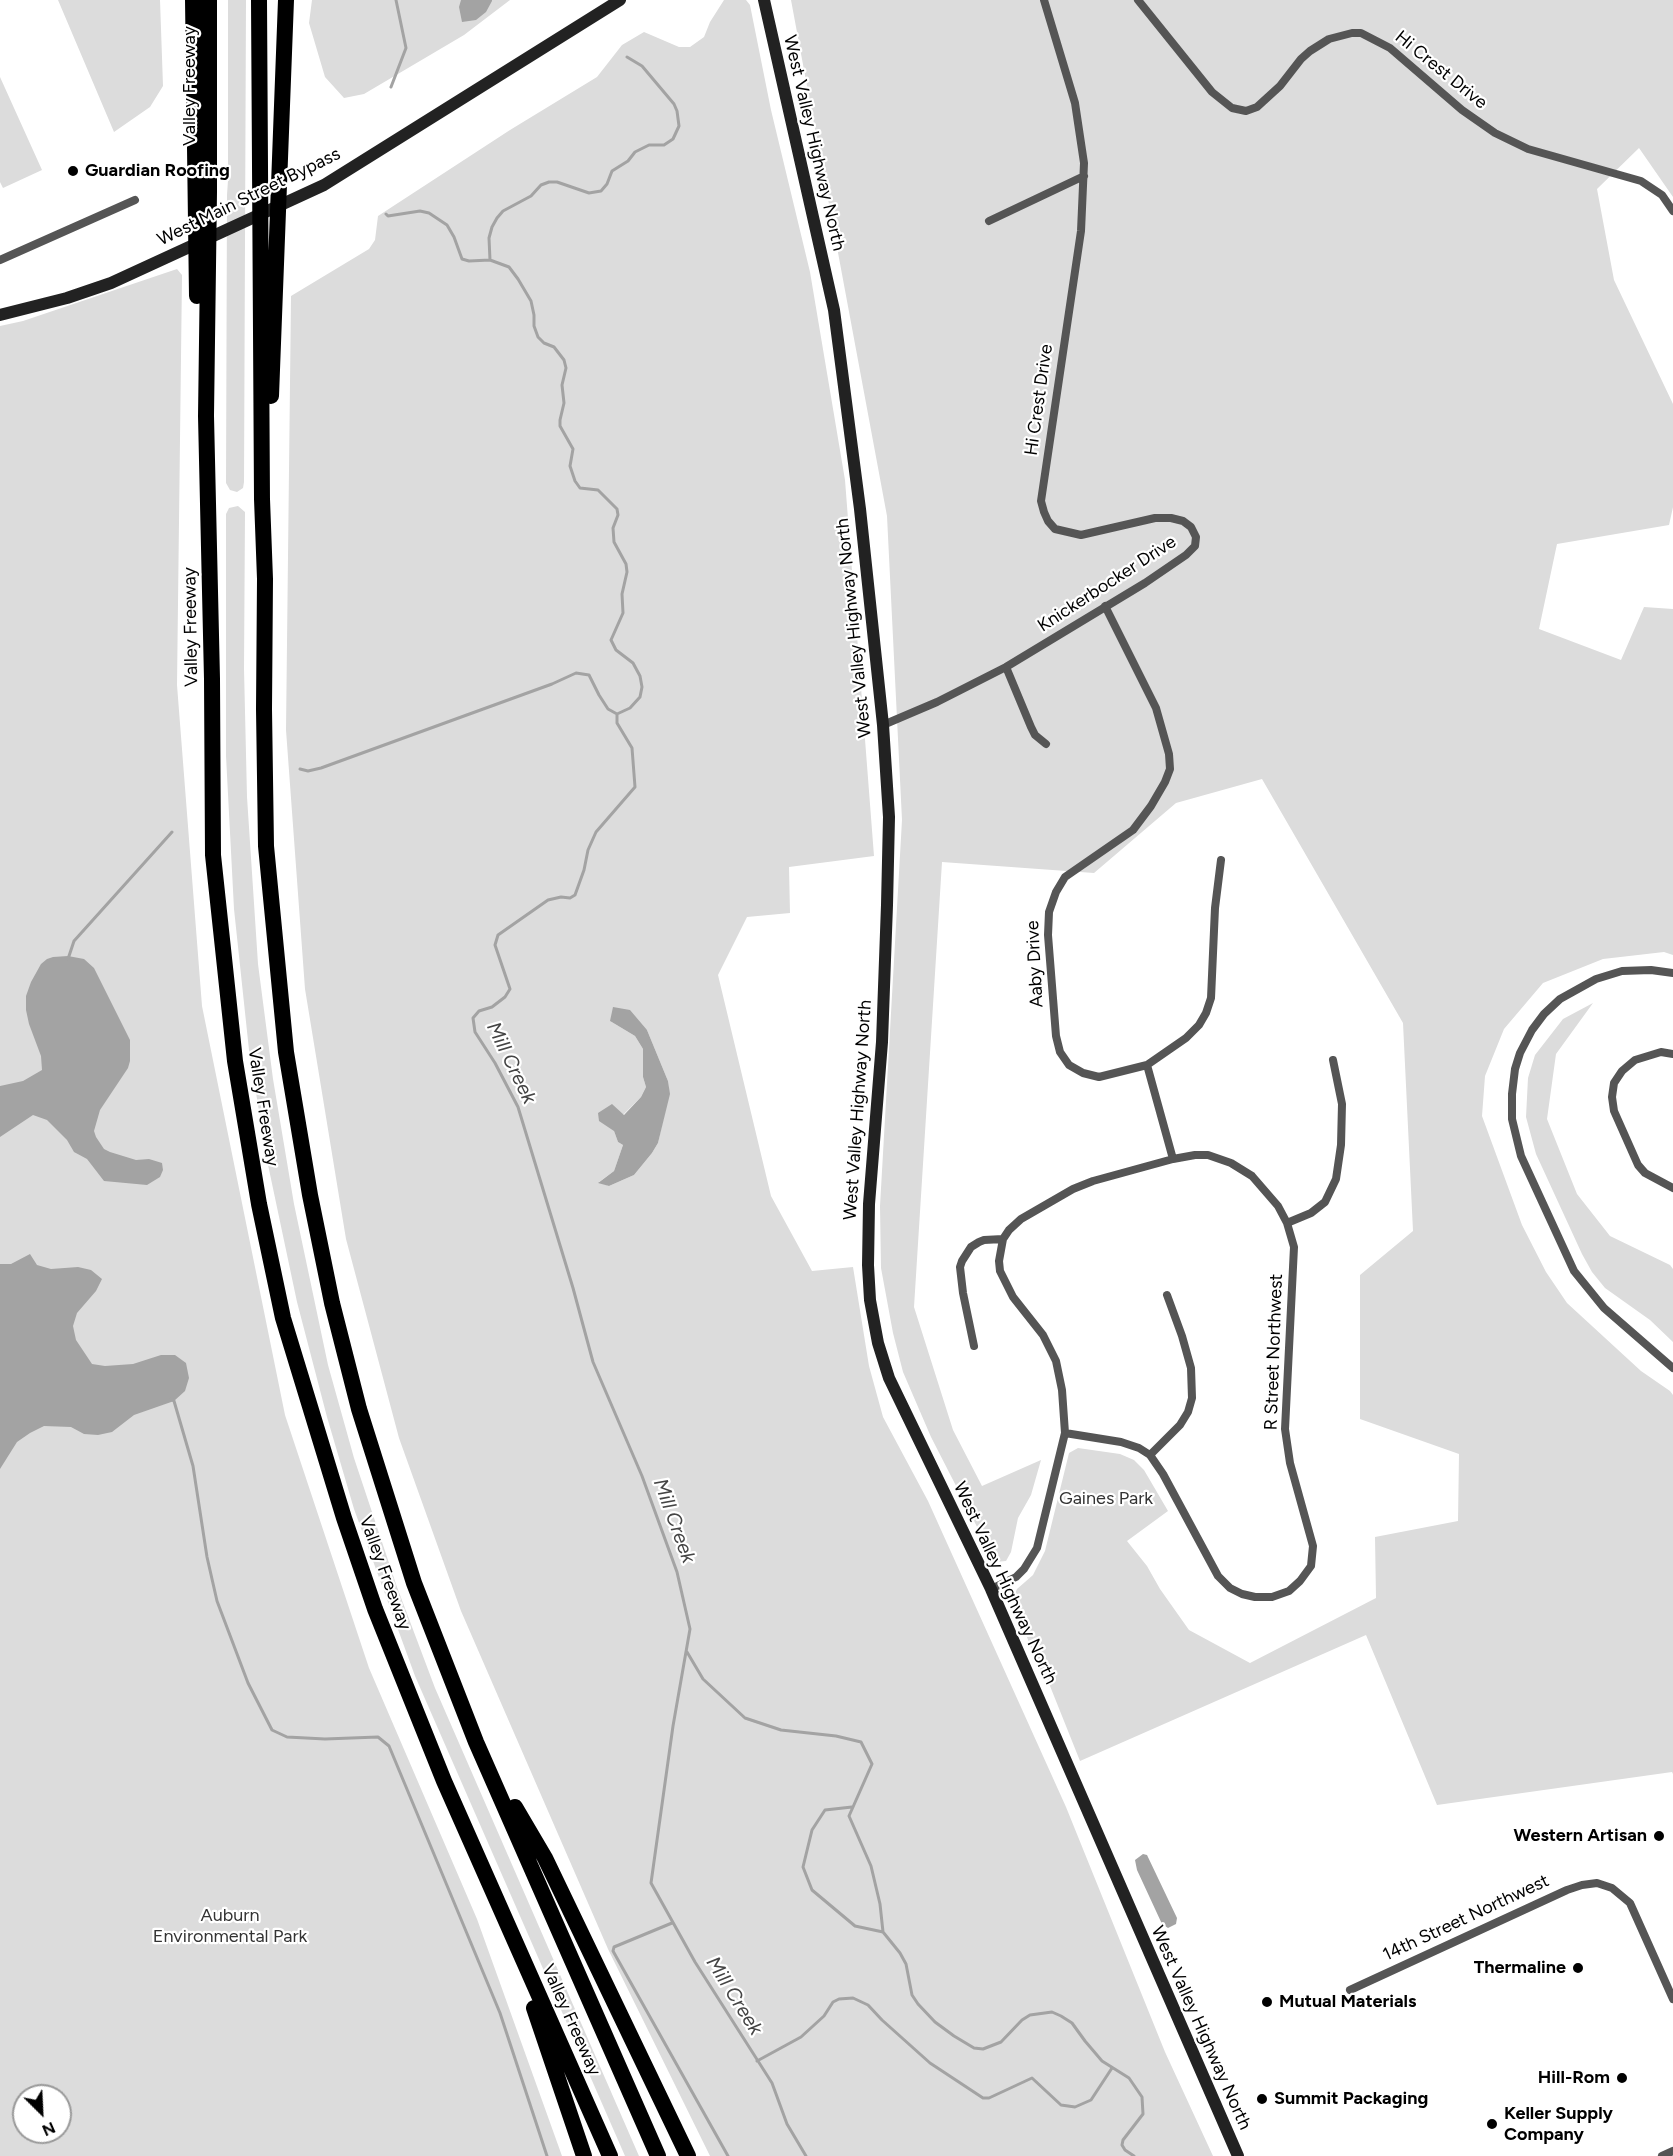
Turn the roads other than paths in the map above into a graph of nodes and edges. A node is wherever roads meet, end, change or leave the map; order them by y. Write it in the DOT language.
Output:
graph roads {
  1 [pos="193,0"];
  2 [pos="209,0"];
  3 [pos="260,0"];
  4 [pos="286,0"];
  5 [pos="620,0"];
  6 [pos="764,0"];
  7 [pos="1044,0"];
  8 [pos="1138,0"];
  9 [pos="1084,176"];
  10 [pos="135,200"];
  11 [pos="1673,211"];
  12 [pos="989,222"];
  13 [pos="0,260"];
  14 [pos="0,315"];
  15 [pos="206,396"];
  16 [pos="262,499"];
  17 [pos="1048,521"];
  18 [pos="1105,606"];
  19 [pos="1006,667"];
  20 [pos="884,725"];
  21 [pos="1046,744"];
  22 [pos="1221,860"];
  23 [pos="1673,973"];
  24 [pos="1673,1054"];
  25 [pos="1333,1060"];
  26 [pos="1147,1065"];
  27 [pos="1173,1159"];
  28 [pos="1673,1188"];
  29 [pos="1287,1223"];
  30 [pos="1003,1239"];
  31 [pos="1167,1295"];
  32 [pos="974,1346"];
  33 [pos="1673,1368"];
  34 [pos="1065,1433"];
  35 [pos="1150,1455"];
  36 [pos="991,1589"];
  37 [pos="476,1742"];
  38 [pos="499,1908"];
  39 [pos="1350,1990"];
  40 [pos="1673,1999"];
  41 [pos="1673,2151"];
  42 [pos="584,2156"];
  43 [pos="610,2156"];
  44 [pos="658,2156"];
  45 [pos="688,2156"];
  46 [pos="1238,2156"];
  47 [pos="1662,2156"];
  1 -- 15 [label="highway"];
  2 -- 15 [label="highway, Valley Freeway"];
  3 -- 16 [label="highway, Valley Freeway"];
  4 -- 16 [label="highway"];
  5 -- 14 [label="main road, West Main Street Bypass"];
  6 -- 20 [label="main road, West Valley Highway North"];
  7 -- 9 [label="street, Hi Crest Drive"];
  8 -- 11 [label="street, Hi Crest Drive"];
  9 -- 12 [label="street"];
  9 -- 17 [label="street, Hi Crest Drive"];
  10 -- 13 [label="street"];
  15 -- 38 [label="highway, Valley Freeway"];
  16 -- 37 [label="highway, Valley Freeway"];
  17 -- 18 [label="street, Knickerbocker Drive"];
  18 -- 19 [label="street, Knickerbocker Drive"];
  18 -- 26 [label="street, Aaby Drive"];
  19 -- 20 [label="street, Knickerbocker Drive"];
  19 -- 21 [label="street"];
  20 -- 36 [label="main road, West Valley Highway North"];
  22 -- 26 [label="street, Aaby Drive"];
  23 -- 33 [label="street"];
  24 -- 28 [label="street"];
  25 -- 29 [label="street"];
  26 -- 27 [label="street"];
  27 -- 29 [label="street, R Street Northwest"];
  27 -- 30 [label="street, R Street Northwest"];
  29 -- 35 [label="street, R Street Northwest"];
  30 -- 32 [label="street"];
  30 -- 34 [label="street"];
  31 -- 35 [label="street"];
  34 -- 35 [label="street"];
  34 -- 36 [label="street"];
  36 -- 46 [label="main road, West Valley Highway North"];
  37 -- 44 [label="highway, Valley Freeway"];
  37 -- 45 [label="highway"];
  38 -- 42 [label="highway"];
  38 -- 43 [label="highway, Valley Freeway"];
  39 -- 40 [label="street, 14th Street Northwest"];
  41 -- 47 [label="street"];
}
